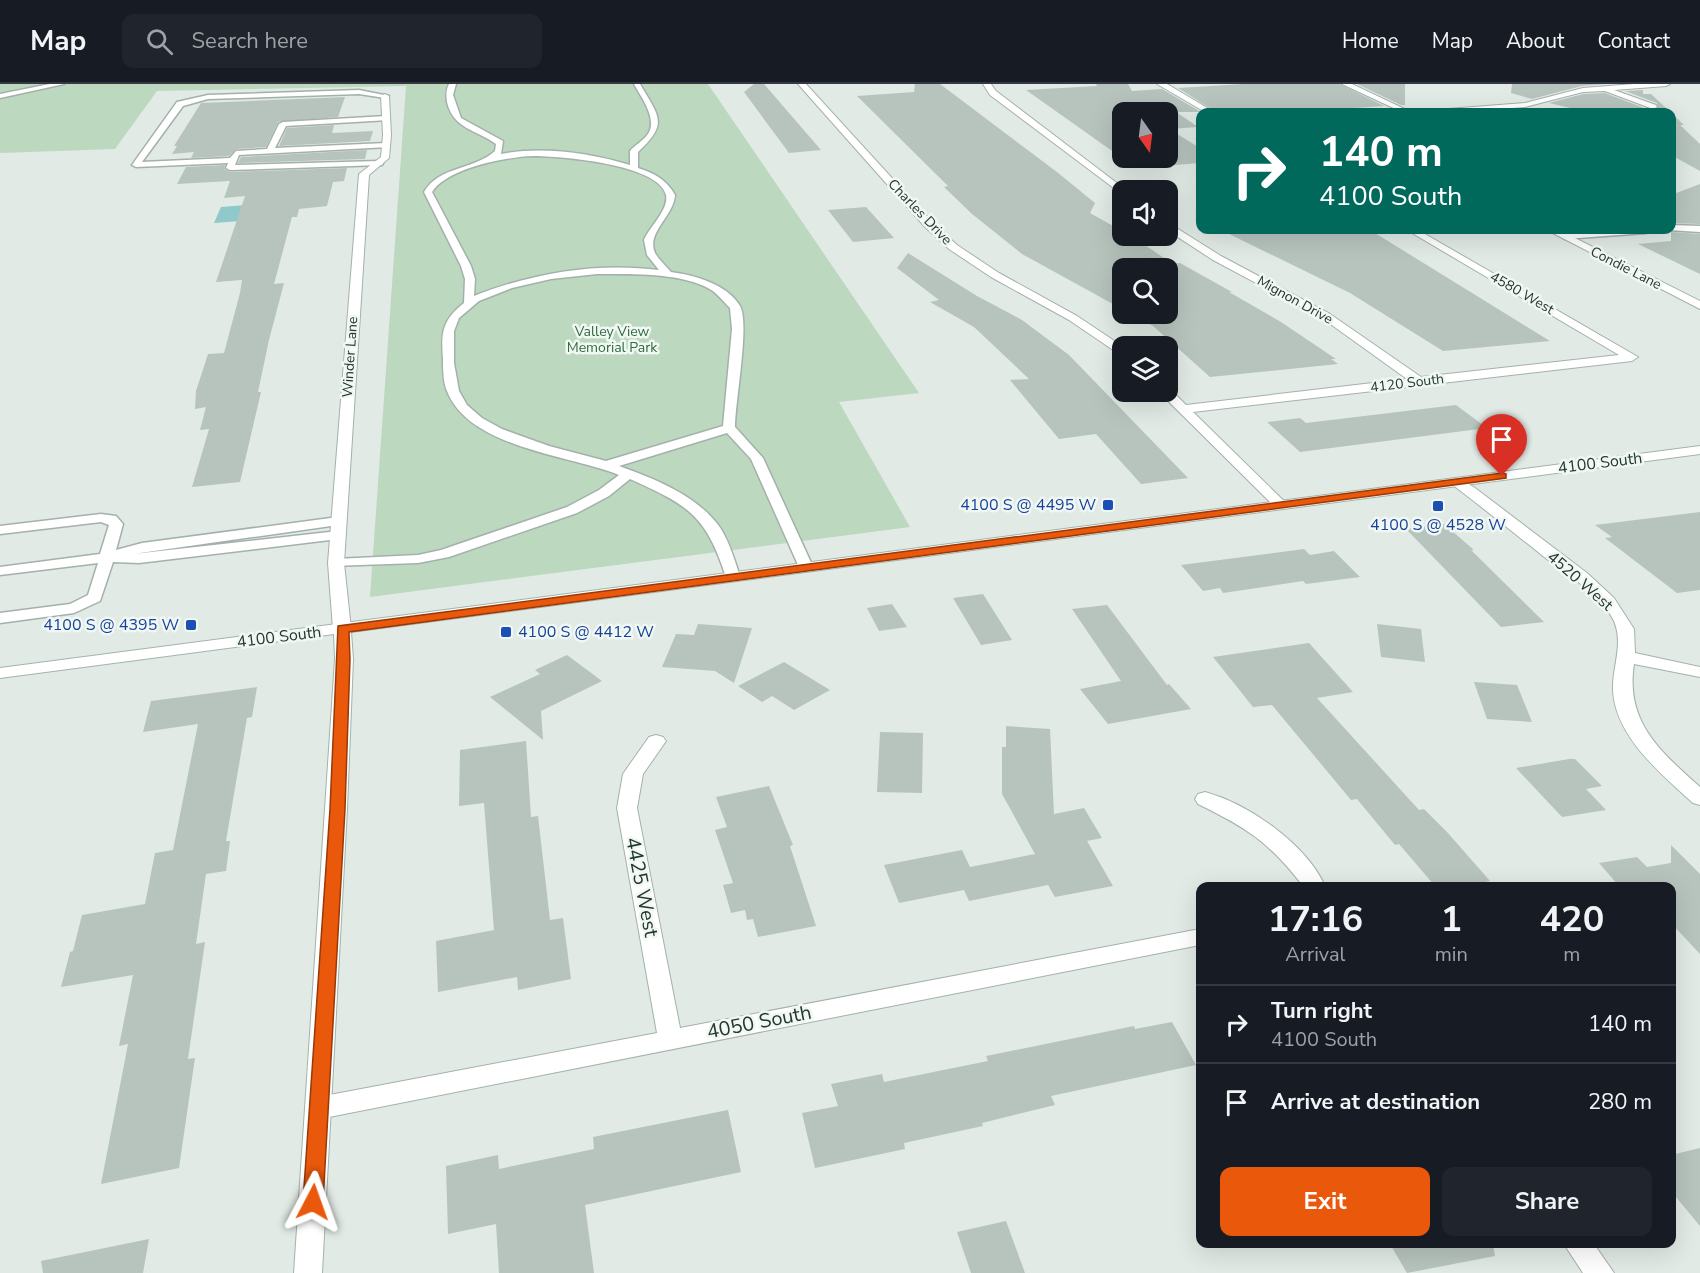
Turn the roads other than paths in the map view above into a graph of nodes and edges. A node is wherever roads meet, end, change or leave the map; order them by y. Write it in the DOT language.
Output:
graph roads {
  1 [pos="62,84"];
  2 [pos="637,84"];
  3 [pos="802,84"];
  4 [pos="987,84"];
  5 [pos="1161,84"];
  6 [pos="1346,84"];
  7 [pos="1666,84"];
  8 [pos="449,85"];
  9 [pos="1601,88"];
  10 [pos="0,96"];
  11 [pos="385,96"];
  12 [pos="1653,107"];
  13 [pos="1203,108"];
  14 [pos="1398,108"];
  15 [pos="1486,108"];
  16 [pos="386,118"];
  17 [pos="386,145"];
  18 [pos="270,151"];
  19 [pos="234,160"];
  20 [pos="490,160"];
  21 [pos="379,163"];
  22 [pos="634,169"];
  23 [pos="1112,182"];
  24 [pos="1676,228"];
  25 [pos="1700,229"];
  26 [pos="1178,232"];
  27 [pos="1419,234"];
  28 [pos="1561,234"];
  29 [pos="1592,234"];
  30 [pos="1565,236"];
  31 [pos="667,274"];
  32 [pos="469,303"];
  33 [pos="1700,306"];
  34 [pos="1112,345"];
  35 [pos="1632,357"];
  36 [pos="1418,381"];
  37 [pos="1175,402"];
  38 [pos="1182,409"];
  39 [pos="729,428"];
  40 [pos="1700,450"];
  41 [pos="607,465"];
  42 [pos="629,474"];
  43 [pos="1458,482"];
  44 [pos="1281,505"];
  45 [pos="338,528"];
  46 [pos="0,530"];
  47 [pos="108,557"];
  48 [pos="336,564"];
  49 [pos="806,567"];
  50 [pos="0,571"];
  51 [pos="733,577"];
  52 [pos="0,618"];
  53 [pos="342,628"];
  54 [pos="1627,657"];
  55 [pos="1700,672"];
  56 [pos="0,674"];
  57 [pos="656,741"];
  58 [pos="1700,798"];
  59 [pos="1205,799"];
  60 [pos="1311,882"];
  61 [pos="1196,938"];
  62 [pos="670,1040"];
  63 [pos="319,1108"];
  64 [pos="1581,1248"];
  65 [pos="308,1273"];
  66 [pos="1600,1273"];
  1 -- 10 [label="lane"];
  2 -- 22 [label="lane"];
  3 -- 34 [label="street, Charles Drive"];
  4 -- 23 [label="street"];
  5 -- 13 [label="street"];
  6 -- 14 [label="street"];
  7 -- 9 [label="street"];
  8 -- 20 [label="lane"];
  9 -- 12 [label="street"];
  9 -- 15 [label="street"];
  11 -- 16 [label="street, Winder Lane"];
  11 -- 19 [label="lane"];
  16 -- 17 [label="street, Winder Lane"];
  16 -- 18 [label="lane"];
  17 -- 18 [label="lane"];
  17 -- 21 [label="street, Winder Lane"];
  18 -- 19 [label="lane"];
  19 -- 21 [label="lane"];
  20 -- 22 [label="lane"];
  20 -- 32 [label="lane"];
  21 -- 45 [label="street, Winder Lane"];
  22 -- 31 [label="lane"];
  24 -- 25 [label="lane"];
  26 -- 36 [label="street, Mignon Drive"];
  27 -- 35 [label="street, 4580 West"];
  28 -- 30 [label="street, Condie Lane"];
  29 -- 30 [label="lane"];
  30 -- 33 [label="street, Condie Lane"];
  31 -- 32 [label="lane"];
  31 -- 39 [label="lane"];
  32 -- 41 [label="lane"];
  35 -- 36 [label="street, 4120 South"];
  36 -- 38 [label="street, 4120 South"];
  37 -- 38 [label="street"];
  38 -- 44 [label="street"];
  39 -- 41 [label="lane"];
  39 -- 49 [label="lane"];
  40 -- 43 [label="street, 4100 South"];
  41 -- 42 [label="lane"];
  42 -- 48 [label="lane"];
  42 -- 51 [label="lane"];
  43 -- 44 [label="street, 4100 South"];
  43 -- 54 [label="street, 4520 West"];
  44 -- 49 [label="street, 4100 South"];
  45 -- 47 [label="lane"];
  45 -- 48 [label="street, Winder Lane"];
  46 -- 47 [label="lane"];
  47 -- 50 [label="lane"];
  47 -- 52 [label="lane"];
  48 -- 53 [label="street, Winder Lane"];
  49 -- 51 [label="street, 4100 South"];
  51 -- 53 [label="street, 4100 South"];
  53 -- 56 [label="street, 4100 South"];
  53 -- 63 [label="street, Winder Lane"];
  54 -- 55 [label="street"];
  54 -- 58 [label="street, 4520 West"];
  57 -- 62 [label="street, 4425 West"];
  59 -- 60 [label="street"];
  61 -- 62 [label="street, 4050 South"];
  62 -- 63 [label="street, 4050 South"];
  63 -- 65 [label="street, Winder Lane"];
  64 -- 66 [label="street"];
}
